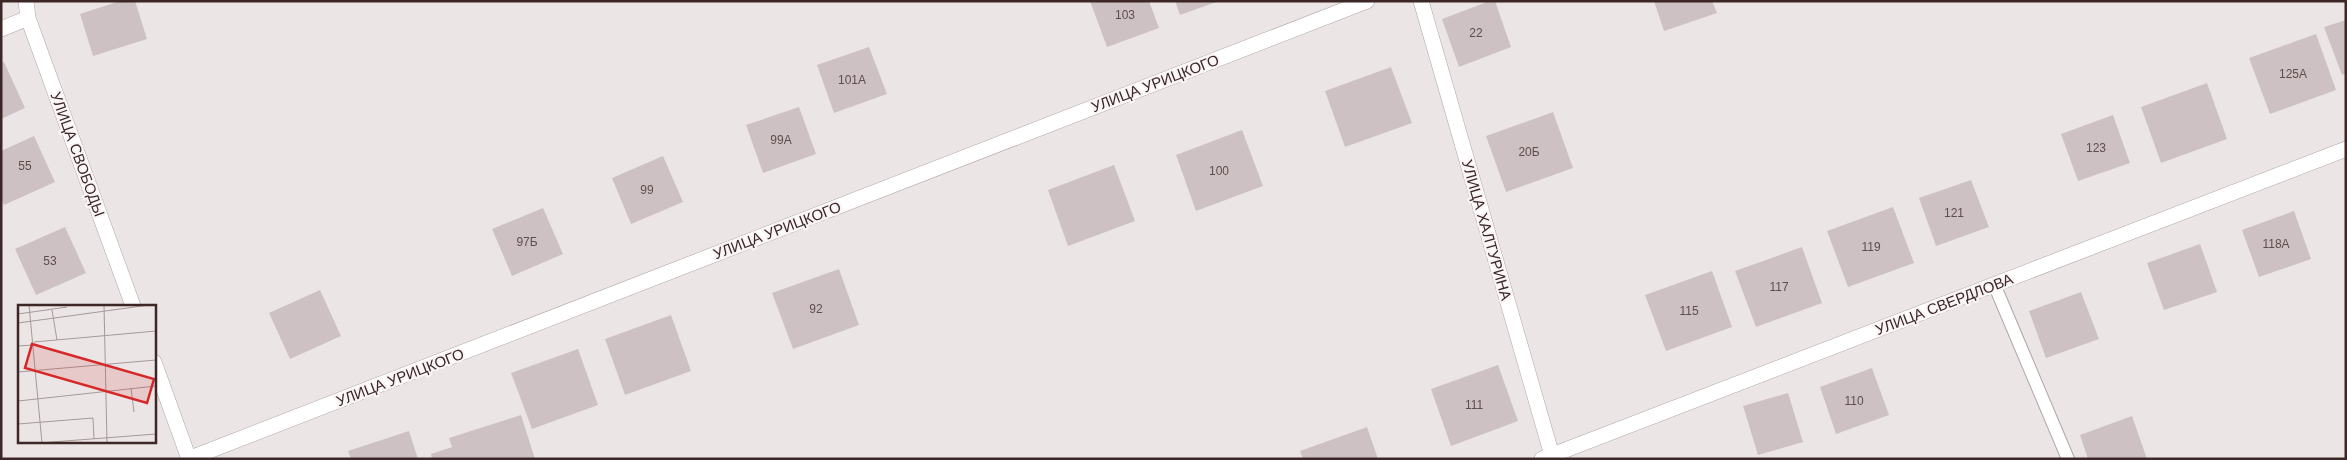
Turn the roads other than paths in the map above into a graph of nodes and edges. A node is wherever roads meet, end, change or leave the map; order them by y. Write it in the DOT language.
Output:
graph roads {
  1 [pos="26,1"];
  2 [pos="1367,1"];
  3 [pos="1421,1"];
  4 [pos="28,18"];
  5 [pos="1,29"];
  6 [pos="2346,149"];
  7 [pos="1994,284"];
  8 [pos="133,305"];
  9 [pos="155,365"];
  10 [pos="1548,457"];
  11 [pos="189,459"];
  12 [pos="2068,459"];
  1 -- 4 [label="street, УЛИЦА СВОБОДЫ"];
  2 -- 11 [label="street, УЛИЦА УРИЦКОГО"];
  3 -- 10 [label="street, УЛИЦА ХАЛТУРИНА"];
  4 -- 5 [label="street"];
  4 -- 8 [label="street, УЛИЦА СВОБОДЫ"];
  6 -- 7 [label="street, УЛИЦА СВЕРДЛОВА"];
  7 -- 10 [label="street, УЛИЦА СВЕРДЛОВА"];
  7 -- 12 [label="lane"];
  9 -- 11 [label="street"];
}
